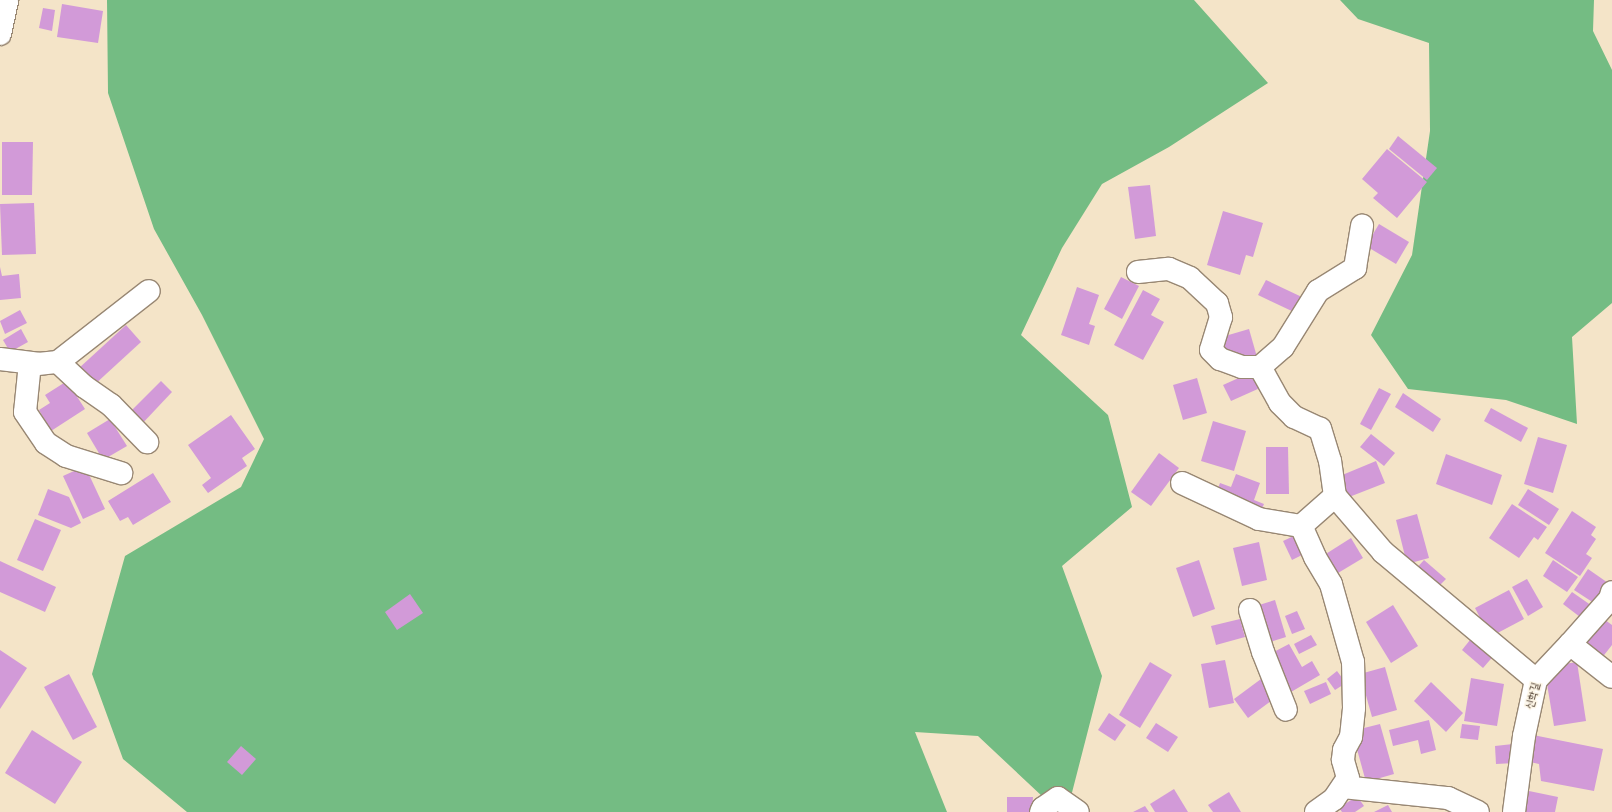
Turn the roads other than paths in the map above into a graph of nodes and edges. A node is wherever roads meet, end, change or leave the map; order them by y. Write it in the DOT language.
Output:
graph roads {
  1 [pos="11,1"];
  2 [pos="0,34"];
  3 [pos="1362,226"];
  4 [pos="1138,272"];
  5 [pos="150,291"];
  6 [pos="0,359"];
  7 [pos="58,362"];
  8 [pos="30,363"];
  9 [pos="1260,367"];
  10 [pos="147,442"];
  11 [pos="121,473"];
  12 [pos="1182,483"];
  13 [pos="1335,496"];
  14 [pos="1301,526"];
  15 [pos="1612,592"];
  16 [pos="1250,610"];
  17 [pos="1570,644"];
  18 [pos="1612,677"];
  19 [pos="1536,680"];
  20 [pos="1286,710"];
  21 [pos="1336,799"];
  22 [pos="1041,812"];
  23 [pos="1078,812"];
  24 [pos="1316,812"];
  25 [pos="1478,812"];
  26 [pos="1514,812"];
  1 -- 2 [label="street"];
  3 -- 9 [label="street"];
  4 -- 9 [label="street"];
  5 -- 7 [label="street"];
  6 -- 8 [label="street"];
  7 -- 8 [label="street"];
  7 -- 10 [label="street"];
  8 -- 11 [label="street"];
  9 -- 13 [label="street"];
  12 -- 14 [label="street"];
  13 -- 14 [label="street"];
  13 -- 19 [label="street"];
  14 -- 21 [label="street"];
  15 -- 17 [label="street, 신학길"];
  16 -- 20 [label="street"];
  17 -- 18 [label="street"];
  17 -- 19 [label="street, 신학길"];
  19 -- 26 [label="street, 신학길"];
  21 -- 24 [label="street"];
  21 -- 25 [label="street"];
  22 -- 23 [label="street"];
}
